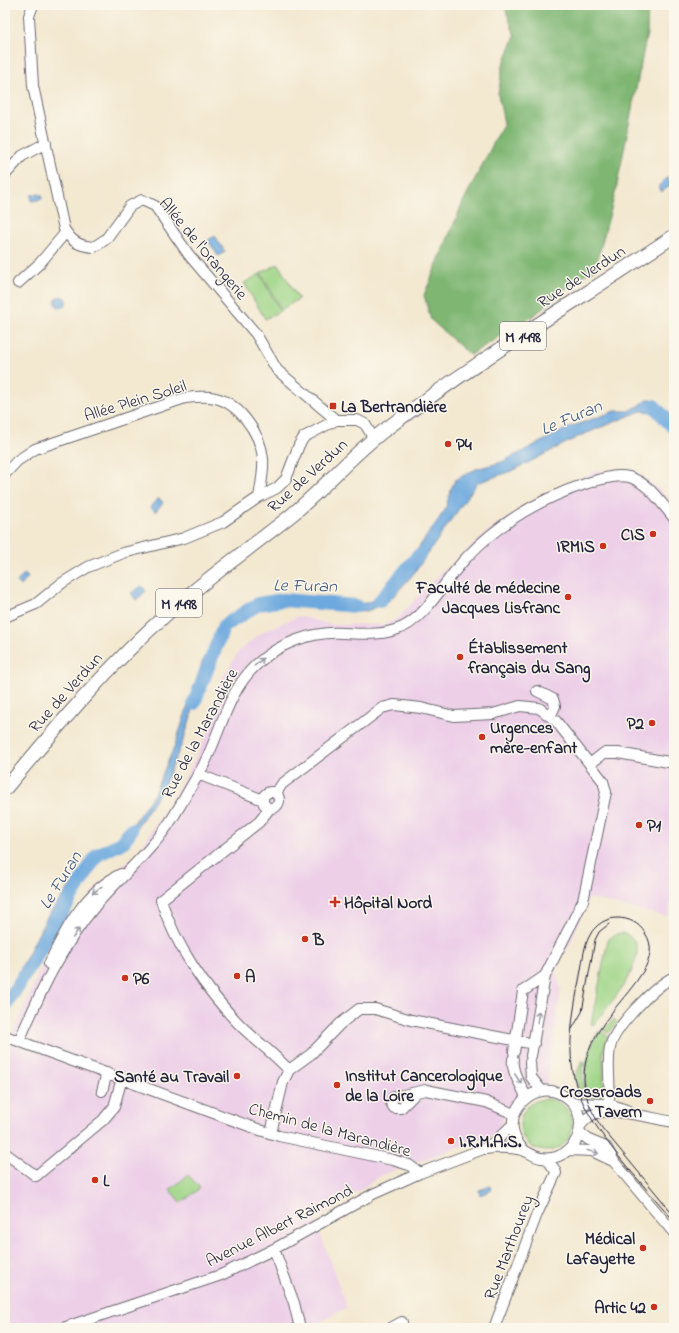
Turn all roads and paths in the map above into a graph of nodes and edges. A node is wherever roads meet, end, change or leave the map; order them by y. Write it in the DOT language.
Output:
graph roads {
  1 [pos="33,5"];
  2 [pos="46,144"];
  3 [pos="5,175"];
  4 [pos="66,232"];
  5 [pos="674,236"];
  6 [pos="18,283"];
  7 [pos="336,420"];
  8 [pos="374,439"];
  9 [pos="5,474"];
  10 [pos="259,496"];
  11 [pos="674,518"];
  12 [pos="5,616"];
  13 [pos="537,691"];
  14 [pos="551,715"];
  15 [pos="674,763"];
  16 [pos="590,764"];
  17 [pos="198,774"];
  18 [pos="5,789"];
  19 [pos="267,804"];
  20 [pos="544,976"];
  21 [pos="674,977"];
  22 [pos="5,1036"];
  23 [pos="516,1040"];
  24 [pos="17,1041"];
  25 [pos="534,1044"];
  26 [pos="288,1070"];
  27 [pos="107,1073"];
  28 [pos="122,1078"];
  29 [pos="102,1091"];
  30 [pos="542,1091"];
  31 [pos="417,1092"];
  32 [pos="526,1098"];
  33 [pos="572,1103"];
  34 [pos="608,1108"];
  35 [pos="514,1114"];
  36 [pos="674,1122"];
  37 [pos="512,1125"];
  38 [pos="579,1129"];
  39 [pos="271,1133"];
  40 [pos="483,1149"];
  41 [pos="524,1150"];
  42 [pos="568,1150"];
  43 [pos="5,1153"];
  44 [pos="552,1158"];
  45 [pos="616,1162"];
  46 [pos="420,1173"];
  47 [pos="674,1233"];
  48 [pos="274,1249"];
  49 [pos="402,1322"];
  50 [pos="63,1328"];
  51 [pos="300,1328"];
  52 [pos="391,1328"];
  53 [pos="494,1328"];
  1 -- 2 [label="street"];
  2 -- 3 [label="street"];
  2 -- 4 [label="street"];
  4 -- 6 [label="street"];
  4 -- 7 [label="street, Allée de l'Orangerie"];
  5 -- 8 [label="main road, Rue de Verdun / M 1498"];
  7 -- 8 [label="street"];
  7 -- 10 [label="street"];
  8 -- 18 [label="main road, Rue de Verdun / M 1498"];
  9 -- 10 [label="street, Allée Plein Soleil"];
  10 -- 12 [label="street"];
  17 -- 11 [label="street, Rue de la Marandière, one-way"];
  13 -- 14 [label="street"];
  14 -- 16 [label="street"];
  14 -- 19 [label="street"];
  15 -- 16 [label="street"];
  16 -- 20 [label="street"];
  17 -- 19 [label="street"];
  17 -- 24 [label="street, Rue de la Marandière"];
  19 -- 26 [label="street"];
  20 -- 23 [label="street"];
  25 -- 20 [label="street, one-way"];
  21 -- 34 [label="street"];
  22 -- 24 [label="street, Chemin de la Marandière"];
  23 -- 25 [label="street"];
  23 -- 26 [label="street"];
  23 -- 32 [label="street, one-way"];
  24 -- 27 [label="street, Chemin de la Marandière"];
  25 -- 30 [label="street"];
  26 -- 39 [label="street"];
  27 -- 28 [label="street, Chemin de la Marandière"];
  27 -- 29 [label="street"];
  28 -- 39 [label="street, Chemin de la Marandière"];
  28 -- 43 [label="street"];
  30 -- 32 [label="street"];
  30 -- 33 [label="street"];
  31 -- 35 [label="street"];
  32 -- 35 [label="street"];
  33 -- 34 [label="street"];
  33 -- 38 [label="street"];
  34 -- 36 [label="street"];
  34 -- 38 [label="street"];
  35 -- 37 [label="street"];
  37 -- 40 [label="street, Avenue Albert Raimond"];
  37 -- 41 [label="street"];
  38 -- 42 [label="street"];
  38 -- 45 [label="street"];
  39 -- 46 [label="street, Chemin de la Marandière"];
  40 -- 41 [label="street, Avenue Albert Raimond"];
  40 -- 46 [label="street, Avenue Albert Raimond"];
  41 -- 44 [label="street"];
  42 -- 44 [label="street"];
  42 -- 45 [label="street, one-way"];
  44 -- 53 [label="street, Rue Marthourey"];
  45 -- 47 [label="street"];
  46 -- 48 [label="street, Avenue Albert Raimond"];
  48 -- 50 [label="street, Avenue Albert Raimond"];
  48 -- 51 [label="street"];
  49 -- 52 [label="street"];
}
